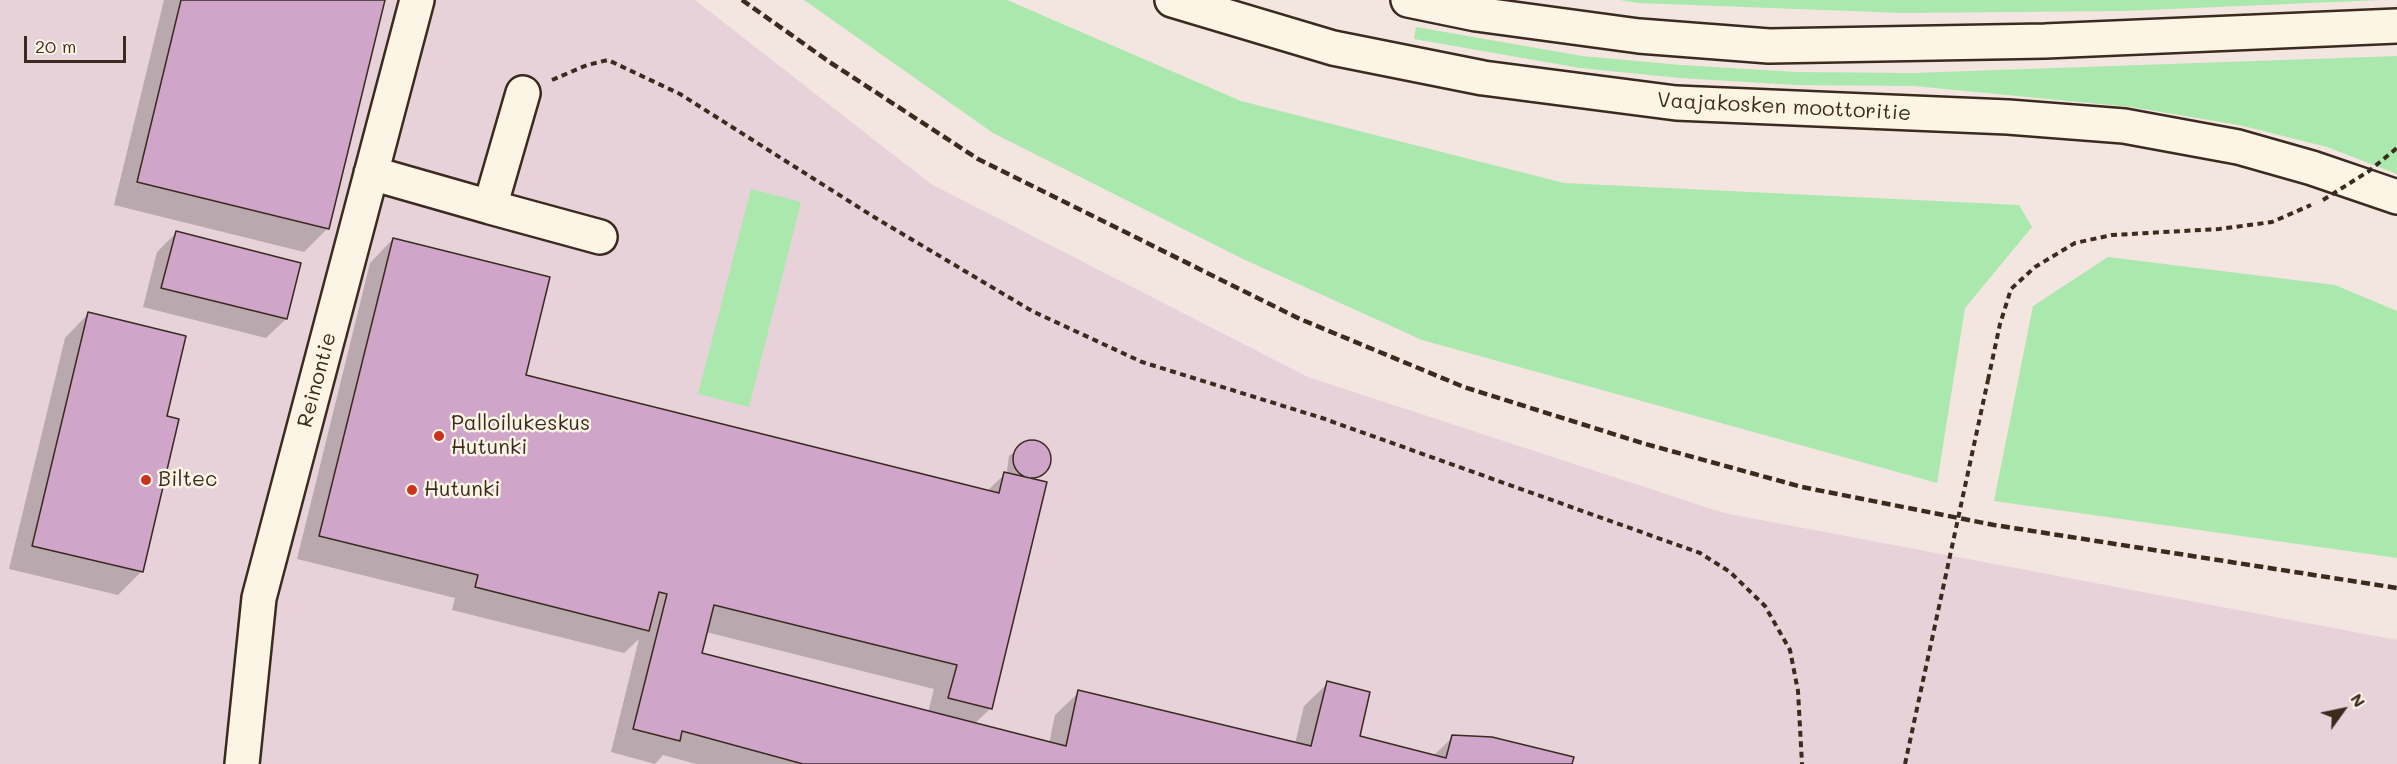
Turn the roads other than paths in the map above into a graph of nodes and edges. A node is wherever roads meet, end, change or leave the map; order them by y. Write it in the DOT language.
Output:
graph roads {
  1 [pos="417,0"];
  2 [pos="1172,0"];
  3 [pos="1408,0"];
  4 [pos="2397,26"];
  5 [pos="523,93"];
  6 [pos="371,173"];
  7 [pos="2397,197"];
  8 [pos="490,207"];
  9 [pos="600,237"];
  10 [pos="242,764"];
  1 -- 6 [label="main road, Reinontie"];
  2 -- 7 [label="main road, Vaajakosken moottoritie"];
  3 -- 4 [label="main road"];
  5 -- 8 [label="main road"];
  6 -- 8 [label="main road"];
  6 -- 10 [label="main road, Reinontie"];
  8 -- 9 [label="main road"];
}
